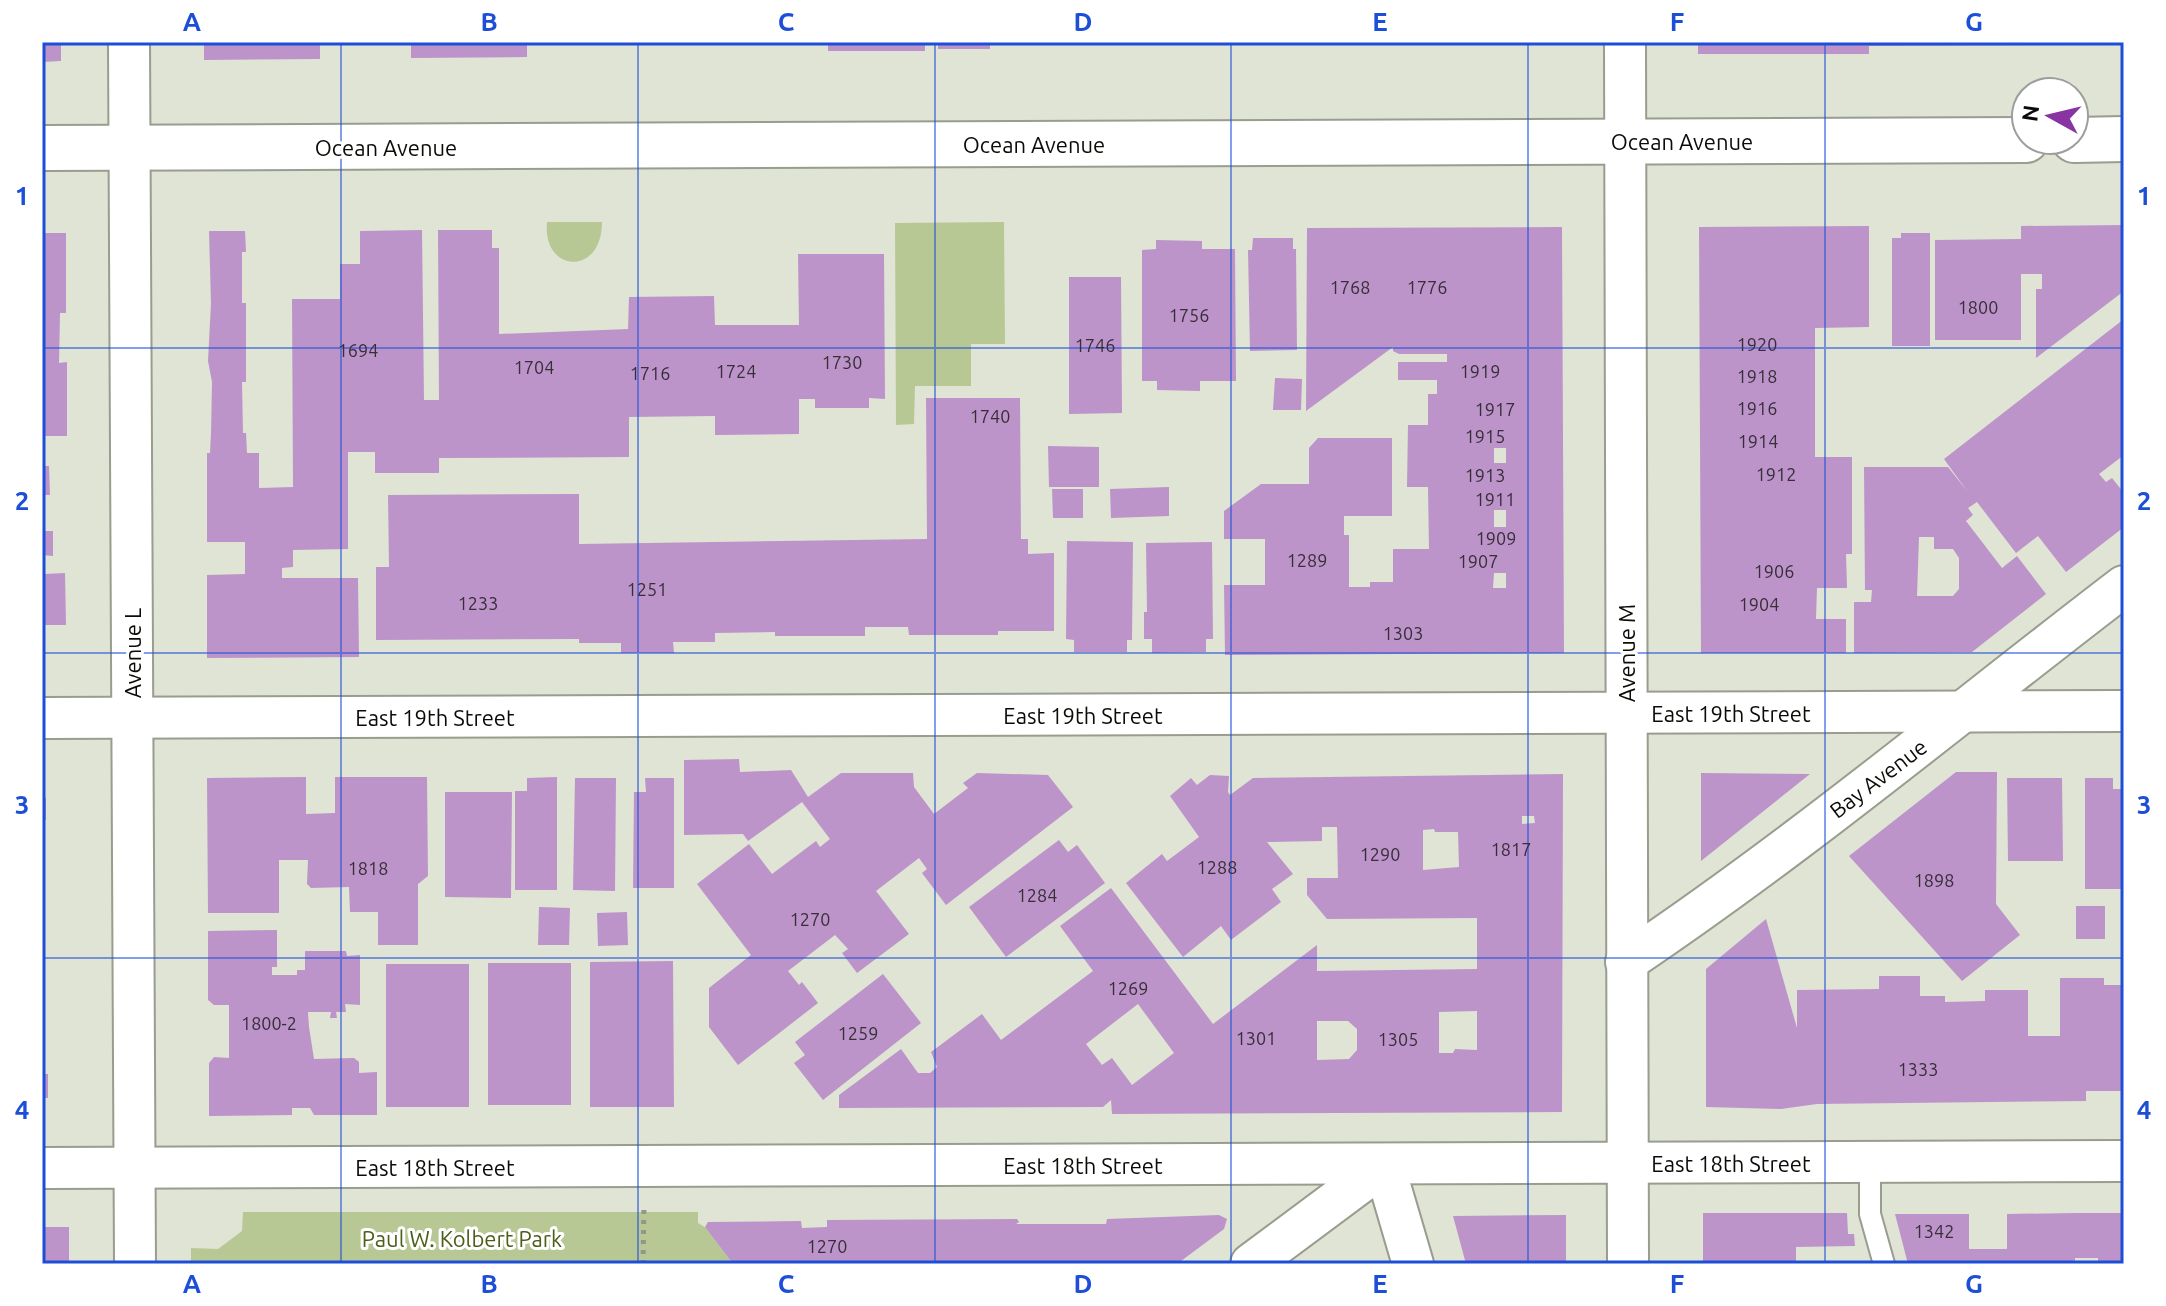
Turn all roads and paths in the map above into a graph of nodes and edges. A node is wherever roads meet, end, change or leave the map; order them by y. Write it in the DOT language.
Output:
graph roads {
  1 [pos="129,42"];
  2 [pos="1625,42"];
  3 [pos="2124,139"];
  4 [pos="2010,140"];
  5 [pos="2090,140"];
  6 [pos="1625,142"];
  7 [pos="42,148"];
  8 [pos="128,148"];
  9 [pos="2124,586"];
  10 [pos="2124,711"];
  11 [pos="1963,712"];
  12 [pos="1626,713"];
  13 [pos="42,718"];
  14 [pos="133,718"];
  15 [pos="1626,962"];
  16 [pos="2124,1161"];
  17 [pos="1870,1162"];
  18 [pos="1627,1164"];
  19 [pos="1384,1165"];
  20 [pos="135,1167"];
  21 [pos="42,1168"];
  22 [pos="644,1205"];
  23 [pos="135,1264"];
  24 [pos="643,1264"];
  25 [pos="1251,1264"];
  26 [pos="1413,1264"];
  27 [pos="1628,1264"];
  28 [pos="1884,1264"];
  1 -- 8 [label="street, Avenue L"];
  2 -- 6 [label="street, Avenue M"];
  3 -- 5 [label="main road"];
  4 -- 6 [label="main road, Ocean Avenue"];
  6 -- 8 [label="main road, Ocean Avenue"];
  6 -- 12 [label="street, Avenue M"];
  7 -- 8 [label="main road, Ocean Avenue"];
  8 -- 14 [label="street, Avenue L"];
  9 -- 11 [label="street, Bay Avenue"];
  10 -- 11 [label="street, East 19th Street"];
  11 -- 12 [label="street, East 19th Street"];
  11 -- 15 [label="street, Bay Avenue"];
  12 -- 14 [label="street, East 19th Street"];
  12 -- 15 [label="street, Avenue M"];
  13 -- 14 [label="street, East 19th Street"];
  14 -- 20 [label="street, Avenue L"];
  15 -- 18 [label="street, Avenue M"];
  16 -- 17 [label="street, East 18th Street"];
  17 -- 18 [label="street, East 18th Street"];
  17 -- 28 [label="lane"];
  18 -- 19 [label="street, East 18th Street"];
  18 -- 27 [label="street, Avenue M"];
  19 -- 20 [label="street, East 18th Street"];
  19 -- 25 [label="street"];
  19 -- 26 [label="street"];
  20 -- 21 [label="street, East 18th Street"];
  20 -- 23 [label="street, Avenue L"];
  22 -- 24 [label="path"];
}
